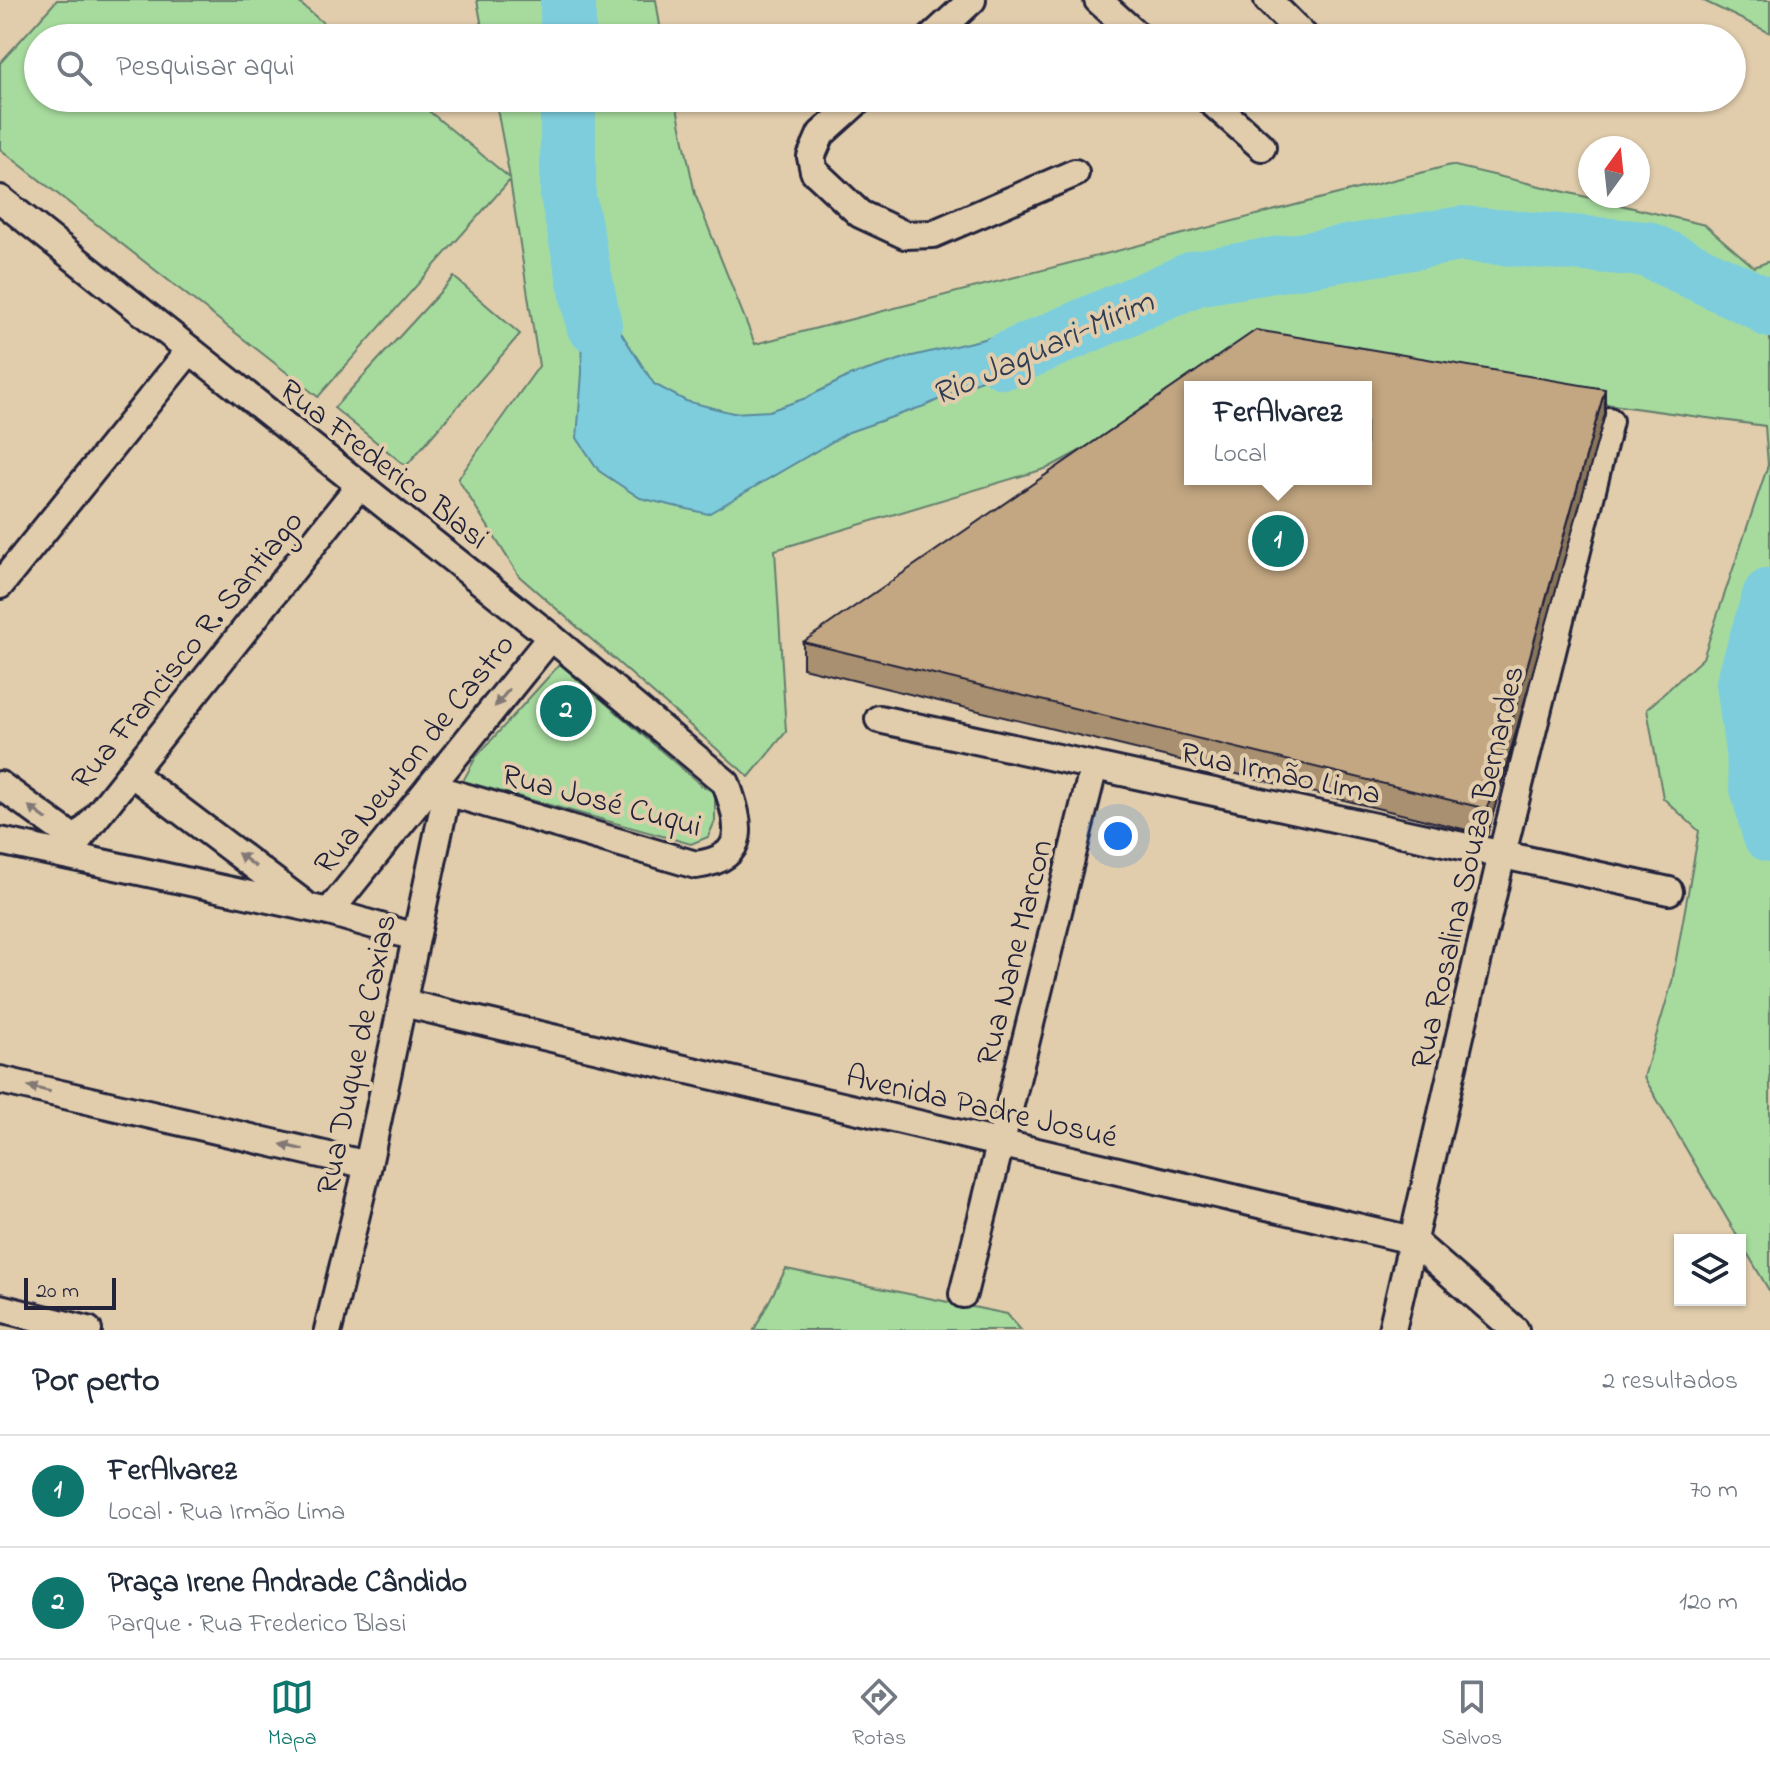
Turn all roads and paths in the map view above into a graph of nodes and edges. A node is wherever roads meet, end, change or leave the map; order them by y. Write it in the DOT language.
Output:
graph roads {
  1 [pos="972,0"];
  2 [pos="1098,0"];
  3 [pos="1268,0"];
  4 [pos="946,24"];
  5 [pos="1125,24"];
  6 [pos="1292,24"];
  7 [pos="845,112"];
  8 [pos="1223,112"];
  9 [pos="1262,147"];
  10 [pos="1075,173"];
  11 [pos="0,199"];
  12 [pos="190,350"];
  13 [pos="1609,421"];
  14 [pos="359,486"];
  15 [pos="0,585"];
  16 [pos="551,637"];
  17 [pos="879,719"];
  18 [pos="1094,766"];
  19 [pos="131,773"];
  20 [pos="726,783"];
  21 [pos="0,785"];
  22 [pos="438,789"];
  23 [pos="0,841"];
  24 [pos="71,848"];
  25 [pos="1502,854"];
  26 [pos="1669,891"];
  27 [pos="319,910"];
  28 [pos="415,937"];
  29 [pos="403,1003"];
  30 [pos="0,1080"];
  31 [pos="1000,1144"];
  32 [pos="368,1165"];
  33 [pos="1412,1240"];
  34 [pos="963,1294"];
  35 [pos="0,1308"];
  36 [pos="88,1330"];
  37 [pos="328,1330"];
  38 [pos="1392,1330"];
  39 [pos="1515,1330"];
  1 -- 4 [label="street"];
  2 -- 5 [label="street"];
  3 -- 6 [label="street"];
  7 -- 10 [label="street"];
  8 -- 9 [label="street"];
  11 -- 12 [label="street, Rua Frederico Blasi"];
  12 -- 14 [label="street, Rua Frederico Blasi"];
  12 -- 15 [label="street"];
  13 -- 25 [label="street, Rua Rosalina Souza Bernardes"];
  14 -- 16 [label="street, Rua Frederico Blasi"];
  14 -- 19 [label="street, Rua Francisco R. Santiago"];
  16 -- 20 [label="street, Rua Frederico Blasi"];
  16 -- 22 [label="street, Rua Newton de Castro, one-way"];
  17 -- 18 [label="street, Rua Irmão Lima"];
  18 -- 25 [label="street, Rua Irmão Lima"];
  18 -- 31 [label="street, Rua Nane Marcon"];
  19 -- 24 [label="street, Rua Francisco R. Santiago"];
  27 -- 19 [label="street, one-way"];
  20 -- 22 [label="street, Rua José Cuqui"];
  24 -- 21 [label="street, one-way"];
  22 -- 27 [label="street, Rua Newton de Castro"];
  22 -- 28 [label="street, Rua Duque de Caxias"];
  23 -- 24 [label="street"];
  24 -- 27 [label="street"];
  25 -- 26 [label="street, Rua Irmão Lima"];
  25 -- 33 [label="street, Rua Rosalina Souza Bernardes"];
  27 -- 28 [label="street"];
  28 -- 29 [label="street, Rua Duque de Caxias"];
  29 -- 31 [label="street, Avenida Padre Josué"];
  29 -- 32 [label="street, Rua Duque de Caxias"];
  32 -- 30 [label="street, one-way"];
  31 -- 33 [label="street, Avenida Padre Josué"];
  31 -- 34 [label="street, Rua Nane Marcon"];
  32 -- 37 [label="street, Rua Duque de Caxias"];
  33 -- 38 [label="street, Rua Rosalina Souza Bernardes"];
  33 -- 39 [label="street, Avenida Padre Josué"];
  35 -- 36 [label="street"];
}
